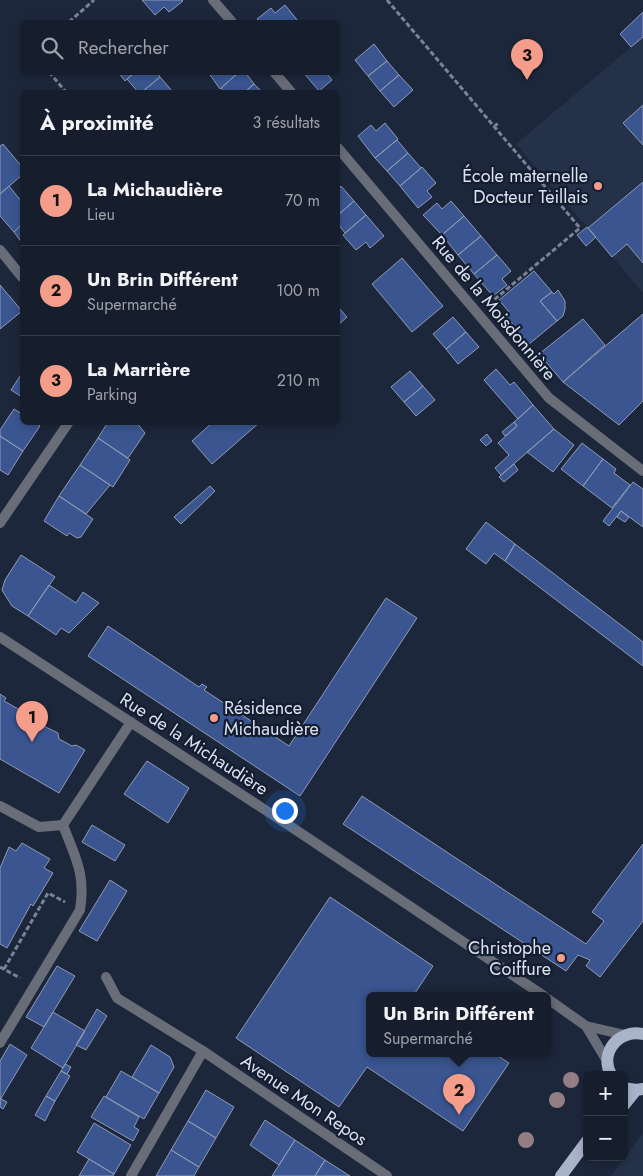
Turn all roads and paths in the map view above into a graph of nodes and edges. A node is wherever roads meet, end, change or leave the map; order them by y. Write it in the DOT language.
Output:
graph roads {
  1 [pos="94,0"];
  2 [pos="213,0"];
  3 [pos="387,0"];
  4 [pos="71,20"];
  5 [pos="230,20"];
  6 [pos="52,75"];
  7 [pos="277,75"];
  8 [pos="64,90"];
  9 [pos="289,90"];
  10 [pos="498,122"];
  11 [pos="494,127"];
  12 [pos="340,150"];
  13 [pos="0,250"];
  14 [pos="20,275"];
  15 [pos="478,313"];
  16 [pos="66,425"];
  17 [pos="643,471"];
  18 [pos="0,523"];
  19 [pos="0,637"];
  20 [pos="131,722"];
  21 [pos="0,806"];
  22 [pos="62,825"];
  23 [pos="80,910"];
  24 [pos="0,967"];
  25 [pos="4,969"];
  26 [pos="106,977"];
  27 [pos="34,986"];
  28 [pos="538,992"];
  29 [pos="551,1001"];
  30 [pos="586,1026"];
  31 [pos="637,1032"];
  32 [pos="0,1043"];
  33 [pos="203,1051"];
  34 [pos="609,1071"];
  35 [pos="583,1146"];
  36 [pos="131,1176"];
  37 [pos="387,1176"];
  38 [pos="561,1176"];
  1 -- 4 [label="path"];
  2 -- 5 [label="street"];
  3 -- 11 [label="path"];
  6 -- 8 [label="path"];
  7 -- 9 [label="street"];
  10 -- 11 [label="path"];
  11 -- 15 [label="path"];
  12 -- 15 [label="street, Rue de la Moisdonnière"];
  13 -- 14 [label="street"];
  15 -- 17 [label="street, Rue de la Moisdonnière"];
  16 -- 18 [label="street"];
  19 -- 20 [label="street, Rue de la Michaudière"];
  20 -- 22 [label="street"];
  20 -- 28 [label="street, Rue de la Michaudière"];
  21 -- 22 [label="street"];
  22 -- 23 [label="street"];
  23 -- 25 [label="path"];
  23 -- 27 [label="street"];
  24 -- 25 [label="path"];
  25 -- 27 [label="path"];
  26 -- 33 [label="street, Avenue Mon Repos"];
  27 -- 32 [label="street"];
  29 -- 30 [label="street"];
  30 -- 31 [label="street"];
  30 -- 34 [label="street"];
  31 -- 34 [label="main road"];
  33 -- 36 [label="street"];
  33 -- 37 [label="street, Avenue Mon Repos"];
  35 -- 38 [label="main road"];
}
